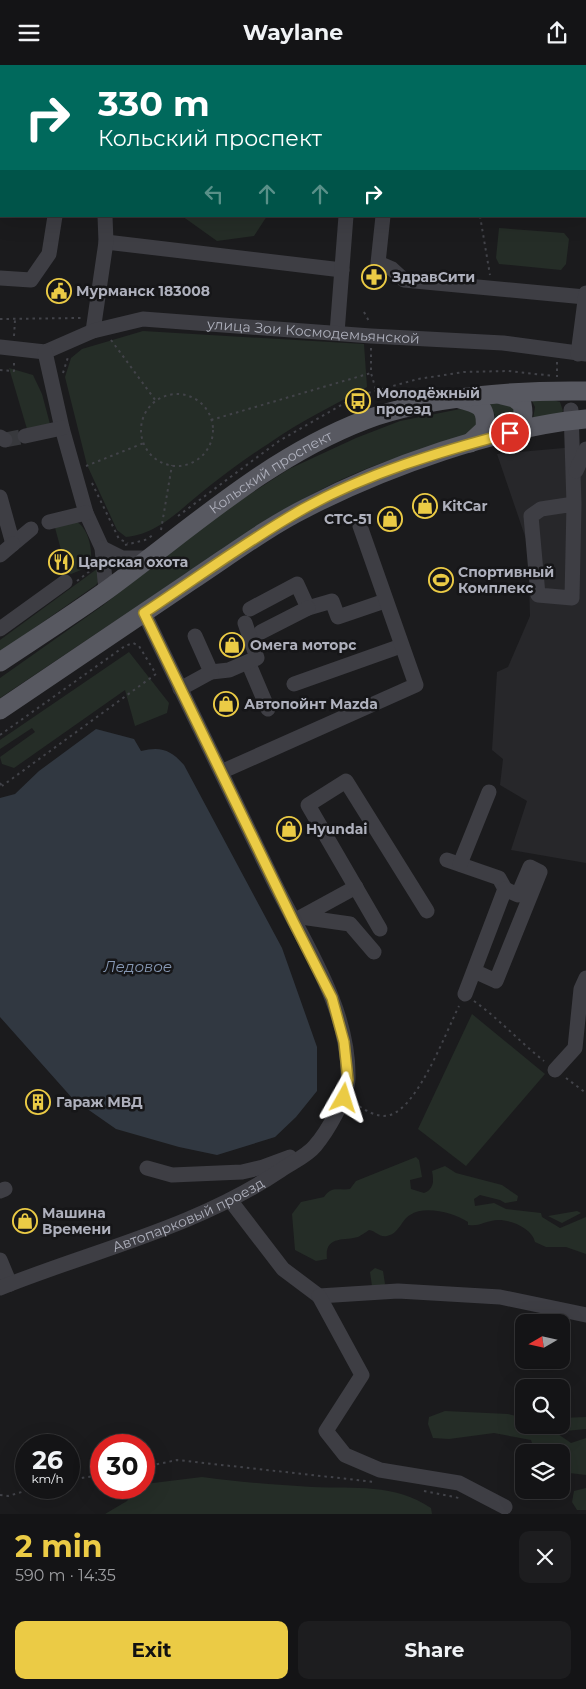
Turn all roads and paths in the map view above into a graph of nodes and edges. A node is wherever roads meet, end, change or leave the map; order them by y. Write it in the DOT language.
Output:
graph roads {
  1 [pos="55,217"];
  2 [pos="105,217"];
  3 [pos="346,217"];
  4 [pos="383,217"];
  5 [pos="480,217"];
  6 [pos="106,242"];
  7 [pos="342,270"];
  8 [pos="0,278"];
  9 [pos="495,288"];
  10 [pos="586,293"];
  11 [pos="585,297"];
  12 [pos="0,319"];
  13 [pos="94,324"];
  14 [pos="112,327"];
  15 [pos="336,333"];
  16 [pos="371,336"];
  17 [pos="0,347"];
  18 [pos="45,352"];
  19 [pos="582,354"];
  20 [pos="68,357"];
  21 [pos="508,371"];
  22 [pos="371,373"];
  23 [pos="558,376"];
  24 [pos="62,379"];
  25 [pos="376,390"];
  26 [pos="498,394"];
  27 [pos="458,398"];
  28 [pos="156,401"];
  29 [pos="578,405"];
  30 [pos="211,420"];
  31 [pos="62,428"];
  32 [pos="510,433"];
  33 [pos="25,436"];
  34 [pos="144,443"];
  35 [pos="469,444"];
  36 [pos="586,449"];
  37 [pos="84,466"];
  38 [pos="88,475"];
  39 [pos="573,485"];
  40 [pos="0,497"];
  41 [pos="574,504"];
  42 [pos="86,513"];
  43 [pos="48,522"];
  44 [pos="360,526"];
  45 [pos="31,529"];
  46 [pos="128,543"];
  47 [pos="14,544"];
  48 [pos="102,548"];
  49 [pos="0,555"];
  50 [pos="149,558"];
  51 [pos="65,582"];
  52 [pos="106,591"];
  53 [pos="385,601"];
  54 [pos="308,608"];
  55 [pos="144,613"];
  56 [pos="0,629"];
  57 [pos="260,632"];
  58 [pos="195,636"];
  59 [pos="401,646"];
  60 [pos="0,662"];
  61 [pos="248,662"];
  62 [pos="211,673"];
  63 [pos="294,684"];
  64 [pos="180,689"];
  65 [pos="268,709"];
  66 [pos="0,710"];
  67 [pos="0,735"];
  68 [pos="221,772"];
  69 [pos="0,783"];
  70 [pos="1,787"];
  71 [pos="488,792"];
  72 [pos="356,887"];
  73 [pos="504,889"];
  74 [pos="427,911"];
  75 [pos="297,919"];
  76 [pos="380,929"];
  77 [pos="374,952"];
  78 [pos="474,971"];
  79 [pos="586,978"];
  80 [pos="465,994"];
  81 [pos="555,1070"];
  82 [pos="586,1093"];
  83 [pos="344,1098"];
  84 [pos="314,1147"];
  85 [pos="147,1167"];
  86 [pos="230,1200"];
  87 [pos="0,1260"];
  88 [pos="5,1286"];
  89 [pos="319,1296"];
  90 [pos="586,1315"];
  91 [pos="155,1465"];
  92 [pos="380,1483"];
  93 [pos="418,1490"];
  94 [pos="15,1494"];
  95 [pos="0,1495"];
  96 [pos="467,1499"];
  97 [pos="505,1507"];
  1 -- 8 [label="street"];
  2 -- 6 [label="street"];
  3 -- 7 [label="street"];
  4 -- 9 [label="street"];
  5 -- 9 [label="path"];
  6 -- 7 [label="street"];
  6 -- 13 [label="street"];
  7 -- 15 [label="street"];
  9 -- 11 [label="street"];
  10 -- 11 [label="street"];
  11 -- 19 [label="street"];
  12 -- 13 [label="path"];
  13 -- 14 [label="street, улица Зои Космодемьянской"];
  13 -- 18 [label="street, улица Зои Космодемьянской"];
  14 -- 15 [label="street, улица Зои Космодемьянской"];
  14 -- 28 [label="path"];
  15 -- 16 [label="street, улица Зои Космодемьянской"];
  16 -- 19 [label="street, улица Зои Космодемьянской"];
  16 -- 22 [label="path"];
  17 -- 18 [label="street, улица Зои Космодемьянской"];
  18 -- 31 [label="street"];
  20 -- 24 [label="path"];
  21 -- 23 [label="path"];
  22 -- 25 [label="path"];
  22 -- 30 [label="path"];
  26 -- 27 [label="main road, Кольский проспект"];
  26 -- 29 [label="main road, Кольский проспект"];
  26 -- 32 [label="main road"];
  27 -- 35 [label="main road"];
  27 -- 50 [label="main road, Кольский проспект"];
  28 -- 30 [label="path"];
  28 -- 34 [label="path"];
  29 -- 32 [label="main road"];
  29 -- 39 [label="street"];
  30 -- 34 [label="path"];
  31 -- 33 [label="street"];
  31 -- 42 [label="street"];
  32 -- 35 [label="main road"];
  34 -- 37 [label="path"];
  35 -- 55 [label="main road"];
  36 -- 39 [label="street"];
  38 -- 46 [label="path"];
  39 -- 41 [label="street"];
  40 -- 47 [label="street"];
  41 -- 41 [label="street"];
  42 -- 43 [label="street"];
  42 -- 48 [label="street"];
  44 -- 53 [label="street"];
  45 -- 47 [label="street"];
  47 -- 49 [label="street"];
  48 -- 50 [label="street"];
  48 -- 52 [label="street"];
  50 -- 52 [label="main road, Кольский проспект"];
  51 -- 56 [label="street"];
  52 -- 60 [label="main road, Кольский проспект"];
  53 -- 54 [label="street"];
  53 -- 59 [label="street"];
  54 -- 57 [label="street"];
  54 -- 61 [label="street"];
  55 -- 64 [label="street, Автопарковый проезд"];
  55 -- 66 [label="main road"];
  58 -- 62 [label="street"];
  59 -- 63 [label="street"];
  59 -- 68 [label="street"];
  61 -- 62 [label="street"];
  61 -- 65 [label="street"];
  62 -- 64 [label="street"];
  64 -- 68 [label="street, Автопарковый проезд"];
  67 -- 70 [label="path"];
  68 -- 75 [label="street, Автопарковый проезд"];
  69 -- 70 [label="path"];
  71 -- 73 [label="street"];
  72 -- 74 [label="street"];
  72 -- 75 [label="street"];
  72 -- 76 [label="street"];
  73 -- 78 [label="street"];
  73 -- 78 [label="street"];
  75 -- 77 [label="street"];
  75 -- 83 [label="street, Автопарковый проезд"];
  78 -- 80 [label="street"];
  79 -- 81 [label="street"];
  80 -- 81 [label="path"];
  80 -- 83 [label="path"];
  81 -- 82 [label="path"];
  83 -- 84 [label="street, Автопарковый проезд"];
  84 -- 85 [label="street"];
  84 -- 86 [label="street, Автопарковый проезд"];
  86 -- 88 [label="street, Автопарковый проезд"];
  86 -- 89 [label="street"];
  87 -- 88 [label="street"];
  89 -- 90 [label="street"];
  89 -- 97 [label="street"];
  91 -- 92 [label="path"];
  93 -- 96 [label="path"];
  94 -- 95 [label="path"];
}
